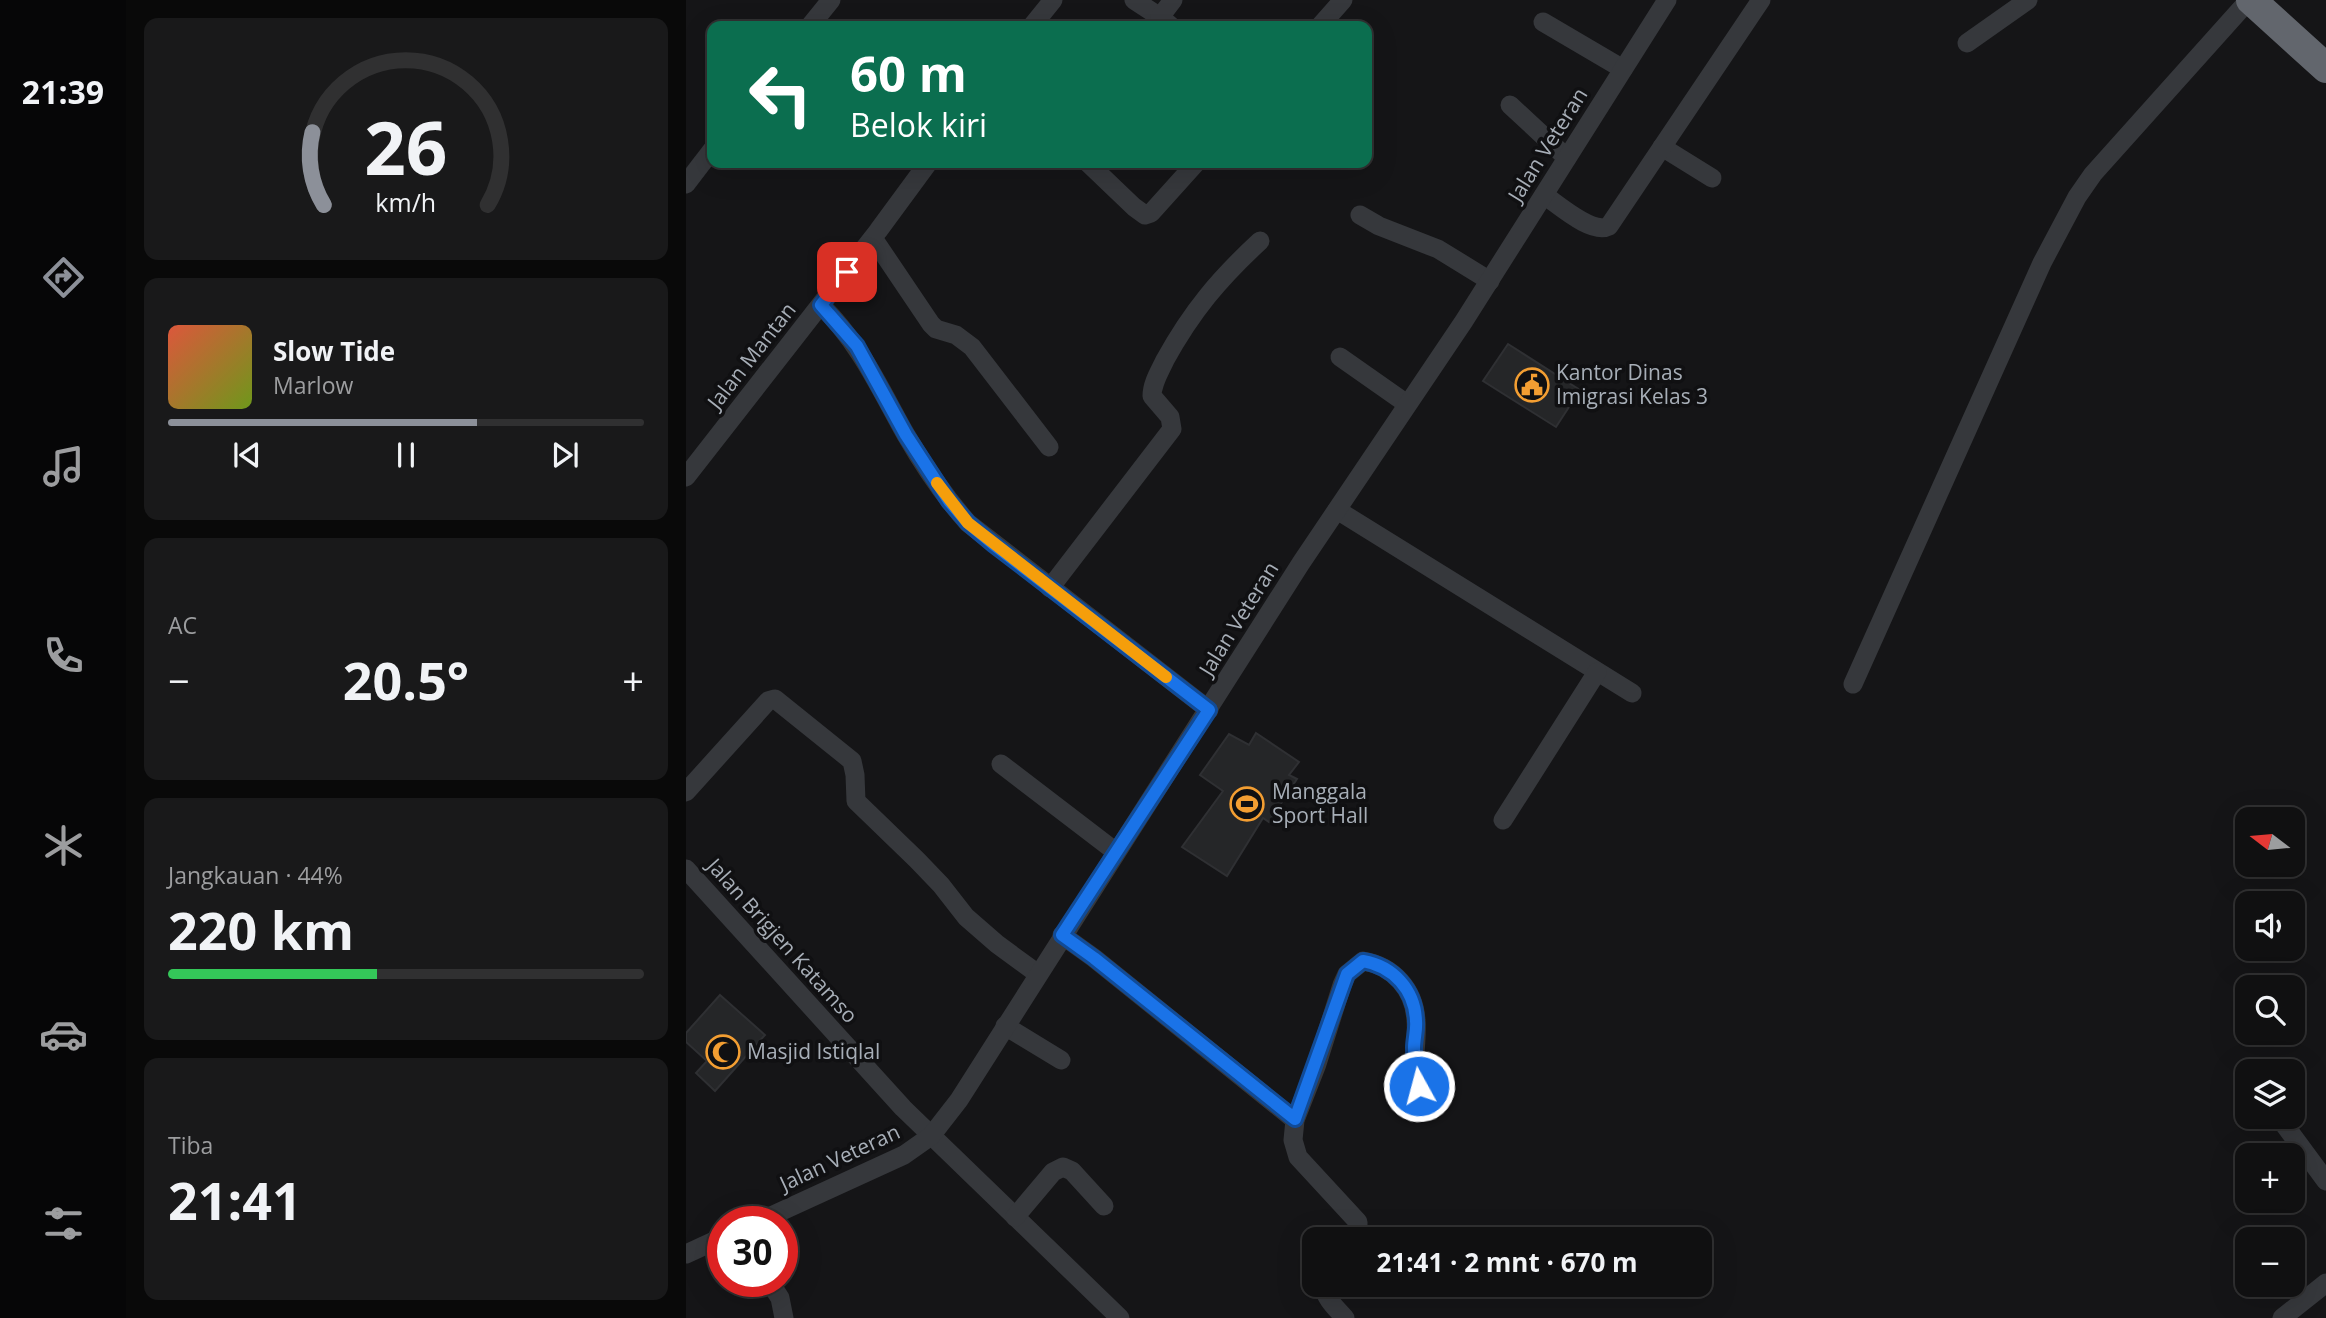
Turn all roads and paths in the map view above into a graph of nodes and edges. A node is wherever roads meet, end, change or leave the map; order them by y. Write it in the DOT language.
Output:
graph roads {
  1 [pos="831,0"];
  2 [pos="1053,0"];
  3 [pos="1134,0"];
  4 [pos="1173,0"];
  5 [pos="1343,0"];
  6 [pos="1667,0"];
  7 [pos="1761,0"];
  8 [pos="2028,0"];
  9 [pos="2250,0"];
  10 [pos="814,21"];
  11 [pos="1036,21"];
  12 [pos="1164,21"];
  13 [pos="1165,21"];
  14 [pos="1324,21"];
  15 [pos="1543,22"];
  16 [pos="1967,43"];
  17 [pos="2326,68"];
  18 [pos="1623,69"];
  19 [pos="1510,105"];
  20 [pos="1662,147"];
  21 [pos="707,157"];
  22 [pos="1567,158"];
  23 [pos="924,168"];
  24 [pos="1093,168"];
  25 [pos="1187,168"];
  26 [pos="1712,178"];
  27 [pos="686,184"];
  28 [pos="1544,195"];
  29 [pos="1360,215"];
  30 [pos="873,238"];
  31 [pos="1260,241"];
  32 [pos="1490,281"];
  33 [pos="821,305"];
  34 [pos="1340,357"];
  35 [pos="1407,404"];
  36 [pos="1049,447"];
  37 [pos="686,477"];
  38 [pos="1337,510"];
  39 [pos="1050,588"];
  40 [pos="1597,672"];
  41 [pos="1853,684"];
  42 [pos="1632,693"];
  43 [pos="1209,710"];
  44 [pos="1001,764"];
  45 [pos="686,792"];
  46 [pos="1503,820"];
  47 [pos="1115,852"];
  48 [pos="686,869"];
  49 [pos="1062,935"];
  50 [pos="1038,974"];
  51 [pos="1005,1026"];
  52 [pos="1061,1060"];
  53 [pos="1433,1099"];
  54 [pos="1295,1119"];
  55 [pos="2287,1129"];
  56 [pos="931,1136"];
  57 [pos="2326,1181"];
  58 [pos="793,1206"];
  59 [pos="1104,1206"];
  60 [pos="1016,1217"];
  61 [pos="1358,1227"];
  62 [pos="707,1244"];
  63 [pos="686,1254"];
  64 [pos="2326,1283"];
  65 [pos="779,1297"];
  66 [pos="1328,1297"];
  67 [pos="784,1318"];
  68 [pos="1120,1318"];
  69 [pos="1345,1318"];
  70 [pos="2282,1318"];
  1 -- 10 [label="street"];
  2 -- 11 [label="street"];
  3 -- 12 [label="street"];
  4 -- 13 [label="street"];
  5 -- 14 [label="street"];
  6 -- 18 [label="street, Jalan Veteran"];
  7 -- 20 [label="street"];
  8 -- 16 [label="street"];
  9 -- 17 [label="highway"];
  9 -- 41 [label="street"];
  15 -- 18 [label="street"];
  18 -- 22 [label="street, Jalan Veteran"];
  19 -- 22 [label="street"];
  20 -- 26 [label="street"];
  20 -- 28 [label="street"];
  21 -- 27 [label="street"];
  22 -- 28 [label="street, Jalan Veteran"];
  23 -- 30 [label="street, Jalan Mantan"];
  24 -- 25 [label="street"];
  28 -- 32 [label="street, Jalan Veteran"];
  29 -- 32 [label="street"];
  30 -- 33 [label="street, Jalan Mantan"];
  30 -- 36 [label="street"];
  31 -- 39 [label="street"];
  32 -- 35 [label="street, Jalan Veteran"];
  33 -- 37 [label="street, Jalan Mantan"];
  33 -- 39 [label="street"];
  34 -- 35 [label="street"];
  35 -- 38 [label="street, Jalan Veteran"];
  38 -- 40 [label="street"];
  38 -- 43 [label="street, Jalan Veteran"];
  39 -- 43 [label="street"];
  40 -- 42 [label="street"];
  40 -- 46 [label="street"];
  43 -- 47 [label="street, Jalan Veteran"];
  44 -- 47 [label="street"];
  45 -- 50 [label="street"];
  47 -- 49 [label="street, Jalan Veteran"];
  48 -- 56 [label="street, Jalan Brigjen Katamso"];
  49 -- 50 [label="street, Jalan Veteran"];
  49 -- 54 [label="street"];
  50 -- 51 [label="street, Jalan Veteran"];
  51 -- 52 [label="street"];
  51 -- 56 [label="street, Jalan Veteran"];
  53 -- 54 [label="street"];
  54 -- 61 [label="street"];
  55 -- 57 [label="street"];
  56 -- 58 [label="street, Jalan Veteran"];
  56 -- 60 [label="street, Jalan Brigjen Katamso"];
  59 -- 60 [label="street"];
  60 -- 68 [label="street, Jalan Brigjen Katamso"];
  62 -- 63 [label="street"];
  64 -- 70 [label="street"];
  65 -- 67 [label="street"];
  66 -- 69 [label="street"];
}
